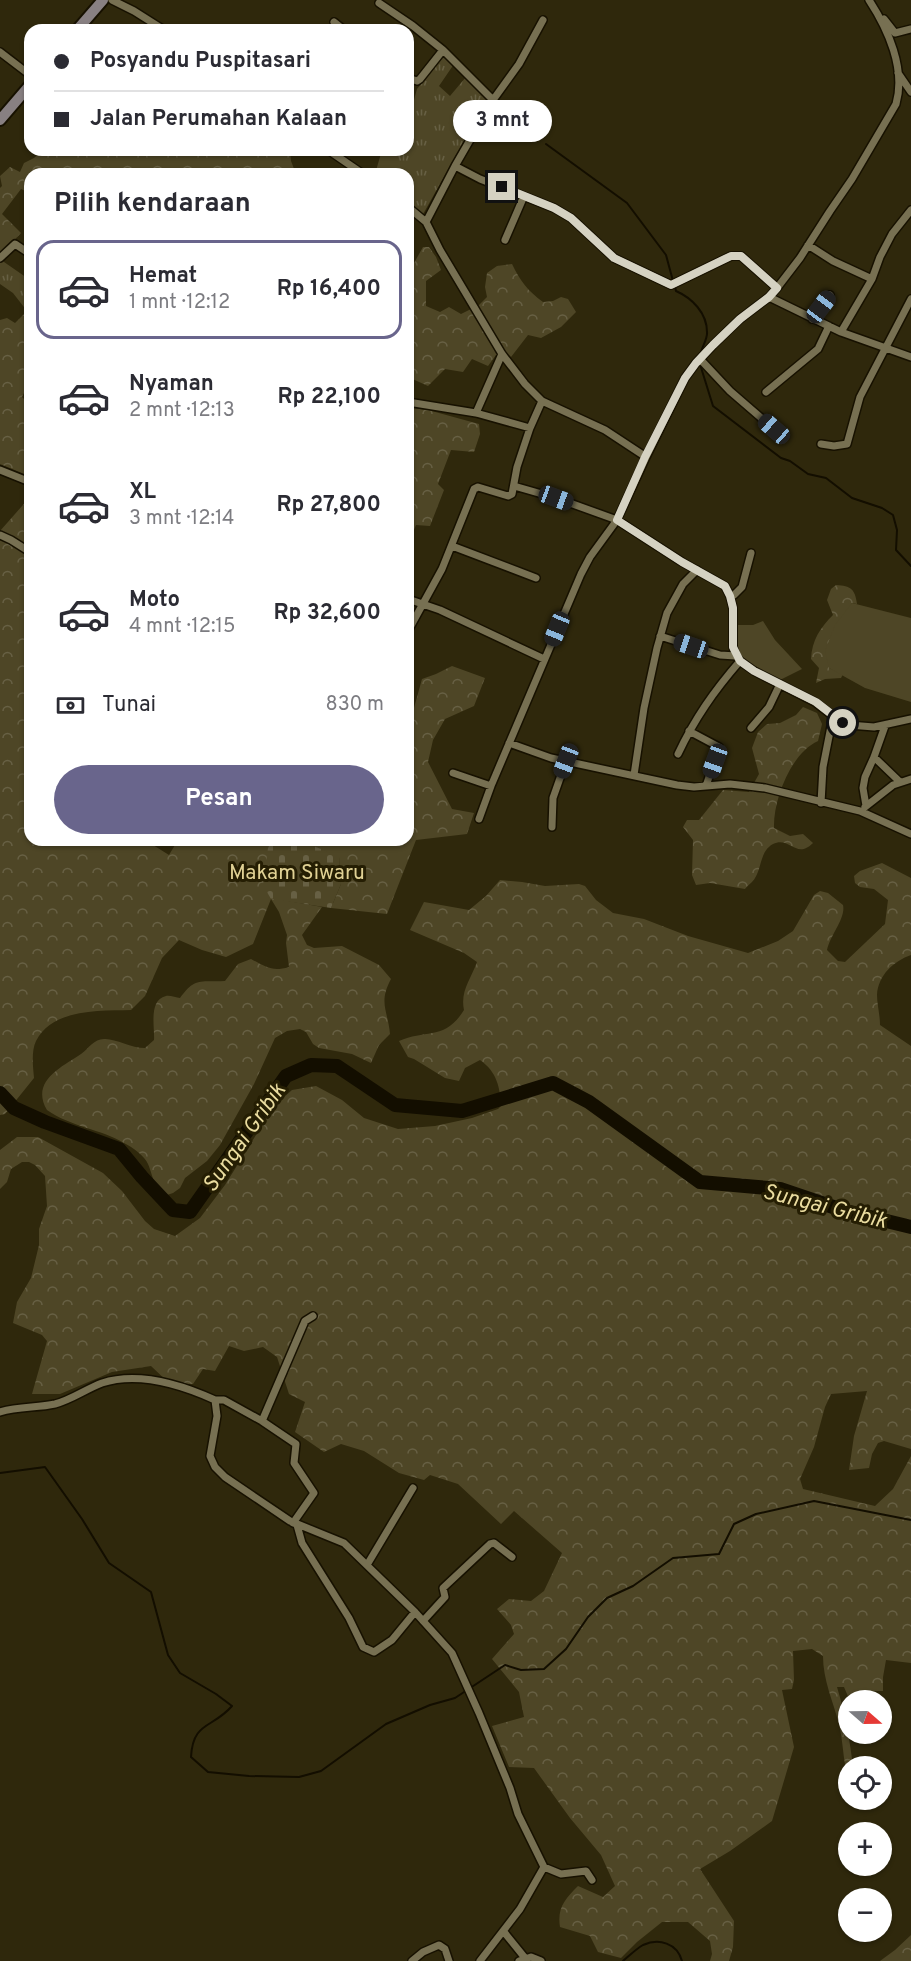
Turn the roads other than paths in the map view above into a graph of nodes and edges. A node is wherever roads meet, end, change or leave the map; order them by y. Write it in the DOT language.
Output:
graph roads {
  1 [pos="103,0"];
  2 [pos="112,0"];
  3 [pos="871,1"];
  4 [pos="379,3"];
  5 [pos="877,13"];
  6 [pos="543,20"];
  7 [pos="334,22"];
  8 [pos="82,24"];
  9 [pos="155,24"];
  10 [pos="336,24"];
  11 [pos="404,24"];
  12 [pos="911,29"];
  13 [pos="414,32"];
  14 [pos="895,33"];
  15 [pos="443,50"];
  16 [pos="0,52"];
  17 [pos="894,54"];
  18 [pos="24,70"];
  19 [pos="897,70"];
  20 [pos="414,80"];
  21 [pos="24,92"];
  22 [pos="911,92"];
  23 [pos="493,100"];
  24 [pos="0,120"];
  25 [pos="337,156"];
  26 [pos="455,166"];
  27 [pos="354,168"];
  28 [pos="524,196"];
  29 [pos="911,210"];
  30 [pos="414,212"];
  31 [pos="426,222"];
  32 [pos="505,240"];
  33 [pos="808,245"];
  34 [pos="24,250"];
  35 [pos="0,258"];
  36 [pos="872,279"];
  37 [pos="777,288"];
  38 [pos="830,295"];
  39 [pos="769,297"];
  40 [pos="911,299"];
  41 [pos="812,319"];
  42 [pos="829,326"];
  43 [pos="841,332"];
  44 [pos="886,348"];
  45 [pos="502,354"];
  46 [pos="911,357"];
  47 [pos="699,360"];
  48 [pos="766,392"];
  49 [pos="542,400"];
  50 [pos="414,403"];
  51 [pos="476,413"];
  52 [pos="530,428"];
  53 [pos="774,429"];
  54 [pos="821,444"];
  55 [pos="645,457"];
  56 [pos="0,471"];
  57 [pos="24,480"];
  58 [pos="514,486"];
  59 [pos="617,520"];
  60 [pos="0,535"];
  61 [pos="452,546"];
  62 [pos="24,548"];
  63 [pos="751,553"];
  64 [pos="697,570"];
  65 [pos="536,578"];
  66 [pos="730,596"];
  67 [pos="414,601"];
  68 [pos="424,604"];
  69 [pos="414,621"];
  70 [pos="660,636"];
  71 [pos="738,658"];
  72 [pos="544,659"];
  73 [pos="780,684"];
  74 [pos="833,716"];
  75 [pos="911,719"];
  76 [pos="885,726"];
  77 [pos="751,728"];
  78 [pos="689,731"];
  79 [pos="508,743"];
  80 [pos="678,754"];
  81 [pos="874,757"];
  82 [pos="566,761"];
  83 [pos="453,773"];
  84 [pos="634,775"];
  85 [pos="911,779"];
  86 [pos="900,782"];
  87 [pos="491,786"];
  88 [pos="706,786"];
  89 [pos="821,803"];
  90 [pos="863,809"];
  91 [pos="479,819"];
  92 [pos="552,827"];
  93 [pos="911,834"];
  94 [pos="313,1316"];
  95 [pos="215,1400"];
  96 [pos="0,1412"];
  97 [pos="262,1421"];
  98 [pos="413,1488"];
  99 [pos="295,1524"];
  100 [pos="512,1557"];
  101 [pos="367,1565"];
  102 [pos="415,1612"];
  103 [pos="423,1621"];
  104 [pos="544,1867"];
  105 [pos="592,1880"];
  106 [pos="504,1932"];
  107 [pos="522,1960"];
  108 [pos="412,1961"];
  109 [pos="449,1961"];
  110 [pos="480,1961"];
  111 [pos="541,1961"];
  1 -- 8 [label="street"];
  2 -- 9 [label="street"];
  3 -- 5 [label="street"];
  4 -- 11 [label="street"];
  5 -- 14 [label="street"];
  5 -- 17 [label="street"];
  6 -- 23 [label="street"];
  7 -- 10 [label="street"];
  12 -- 14 [label="street"];
  13 -- 15 [label="street"];
  14 -- 17 [label="street"];
  15 -- 20 [label="street"];
  15 -- 23 [label="street"];
  16 -- 18 [label="street"];
  17 -- 19 [label="street"];
  19 -- 22 [label="street"];
  19 -- 33 [label="street"];
  21 -- 24 [label="street"];
  23 -- 26 [label="street"];
  25 -- 27 [label="street"];
  26 -- 28 [label="street"];
  26 -- 31 [label="street"];
  28 -- 32 [label="street"];
  28 -- 37 [label="street"];
  29 -- 36 [label="street"];
  30 -- 31 [label="street"];
  31 -- 45 [label="street"];
  33 -- 36 [label="street"];
  33 -- 37 [label="street"];
  34 -- 35 [label="street"];
  36 -- 43 [label="street"];
  37 -- 39 [label="street"];
  38 -- 41 [label="street"];
  39 -- 41 [label="street"];
  39 -- 47 [label="street"];
  40 -- 44 [label="street"];
  41 -- 42 [label="street"];
  42 -- 43 [label="street"];
  42 -- 48 [label="street"];
  43 -- 44 [label="street"];
  44 -- 46 [label="street"];
  44 -- 54 [label="street"];
  45 -- 49 [label="street"];
  45 -- 51 [label="street"];
  47 -- 53 [label="street"];
  47 -- 55 [label="street"];
  49 -- 52 [label="street"];
  49 -- 55 [label="street"];
  50 -- 51 [label="street"];
  51 -- 52 [label="street"];
  52 -- 58 [label="street"];
  55 -- 59 [label="street"];
  56 -- 57 [label="street"];
  58 -- 59 [label="street"];
  58 -- 61 [label="street"];
  59 -- 64 [label="street"];
  59 -- 72 [label="street"];
  60 -- 62 [label="street"];
  61 -- 65 [label="street"];
  61 -- 68 [label="street"];
  63 -- 66 [label="street"];
  64 -- 66 [label="street"];
  64 -- 70 [label="street"];
  66 -- 71 [label="street"];
  67 -- 68 [label="street"];
  68 -- 69 [label="street"];
  68 -- 72 [label="street"];
  70 -- 71 [label="street"];
  70 -- 84 [label="street"];
  71 -- 73 [label="street"];
  71 -- 78 [label="street"];
  72 -- 79 [label="street"];
  73 -- 74 [label="street"];
  73 -- 77 [label="street"];
  74 -- 76 [label="street"];
  74 -- 89 [label="street"];
  75 -- 76 [label="street"];
  76 -- 81 [label="street"];
  78 -- 80 [label="street"];
  78 -- 88 [label="street"];
  79 -- 82 [label="street"];
  79 -- 87 [label="street"];
  81 -- 86 [label="street"];
  81 -- 90 [label="street"];
  82 -- 84 [label="street"];
  82 -- 92 [label="street"];
  83 -- 87 [label="street"];
  84 -- 88 [label="street"];
  85 -- 86 [label="street"];
  86 -- 90 [label="street"];
  87 -- 91 [label="street"];
  88 -- 89 [label="street"];
  89 -- 90 [label="street"];
  90 -- 93 [label="street"];
  94 -- 97 [label="street"];
  95 -- 96 [label="street"];
  95 -- 97 [label="street"];
  95 -- 99 [label="street"];
  97 -- 99 [label="street"];
  98 -- 101 [label="street"];
  99 -- 101 [label="street"];
  99 -- 102 [label="street"];
  100 -- 103 [label="street"];
  101 -- 102 [label="street"];
  102 -- 103 [label="street"];
  103 -- 104 [label="street"];
  104 -- 105 [label="street"];
  104 -- 106 [label="street"];
  106 -- 107 [label="street"];
  106 -- 110 [label="street"];
  107 -- 111 [label="street"];
  108 -- 109 [label="street"];
}
